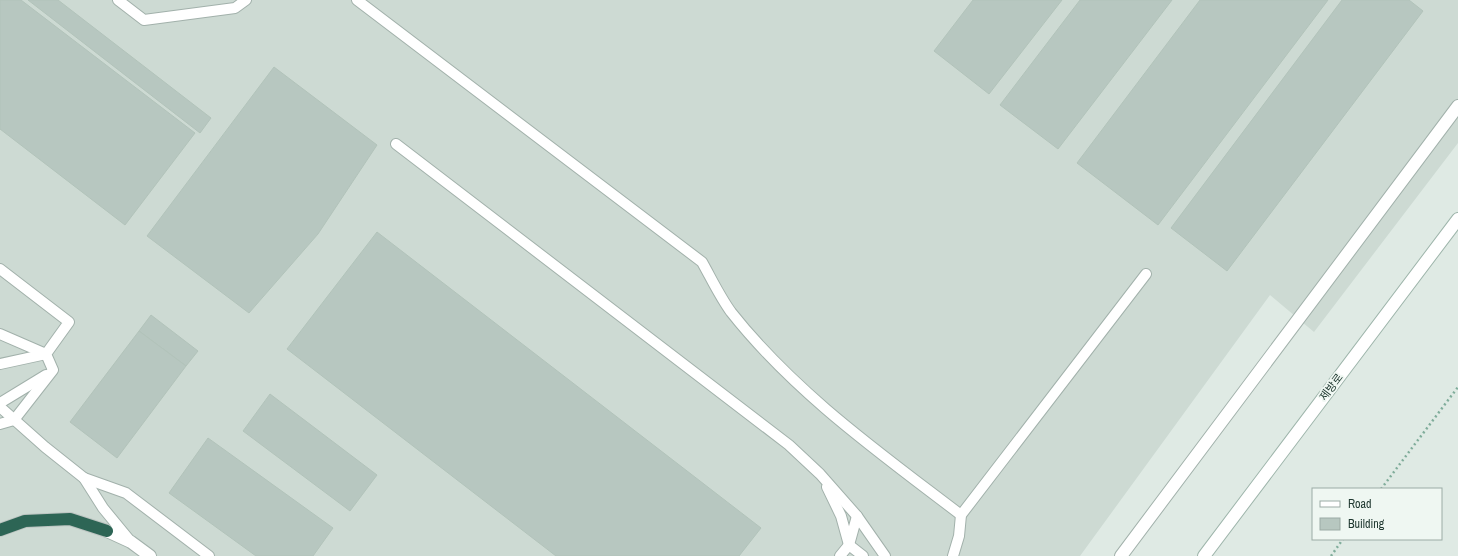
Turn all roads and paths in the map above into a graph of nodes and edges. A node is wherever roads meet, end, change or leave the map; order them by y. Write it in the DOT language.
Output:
graph roads {
  1 [pos="118,0"];
  2 [pos="246,0"];
  3 [pos="357,0"];
  4 [pos="1458,106"];
  5 [pos="396,144"];
  6 [pos="1458,219"];
  7 [pos="0,269"];
  8 [pos="1146,274"];
  9 [pos="0,334"];
  10 [pos="46,354"];
  11 [pos="0,364"];
  12 [pos="53,370"];
  13 [pos="1458,387"];
  14 [pos="0,403"];
  15 [pos="0,407"];
  16 [pos="14,420"];
  17 [pos="0,424"];
  18 [pos="820,474"];
  19 [pos="84,478"];
  20 [pos="1382,488"];
  21 [pos="961,515"];
  22 [pos="857,516"];
  23 [pos="0,530"];
  24 [pos="107,531"];
  25 [pos="1342,540"];
  26 [pos="131,542"];
  27 [pos="849,545"];
  28 [pos="150,556"];
  29 [pos="209,556"];
  30 [pos="840,556"];
  31 [pos="863,556"];
  32 [pos="886,556"];
  33 [pos="953,556"];
  34 [pos="1121,556"];
  35 [pos="1204,556"];
  36 [pos="1331,556"];
  1 -- 2 [label="lane"];
  3 -- 21 [label="lane"];
  4 -- 34 [label="street"];
  5 -- 18 [label="lane"];
  6 -- 35 [label="street, 제방로"];
  7 -- 10 [label="lane"];
  8 -- 21 [label="lane"];
  9 -- 10 [label="lane"];
  10 -- 11 [label="lane"];
  10 -- 12 [label="lane"];
  12 -- 14 [label="lane"];
  12 -- 16 [label="lane"];
  13 -- 20 [label="path"];
  15 -- 16 [label="lane"];
  16 -- 17 [label="lane"];
  16 -- 19 [label="lane"];
  18 -- 22 [label="lane"];
  18 -- 27 [label="lane"];
  19 -- 26 [label="lane"];
  19 -- 29 [label="lane"];
  21 -- 33 [label="lane"];
  22 -- 27 [label="lane"];
  22 -- 32 [label="lane"];
  23 -- 24 [label="highway"];
  24 -- 26 [label="street"];
  25 -- 36 [label="path"];
  26 -- 28 [label="street"];
  27 -- 30 [label="lane"];
  27 -- 31 [label="lane"];
}
